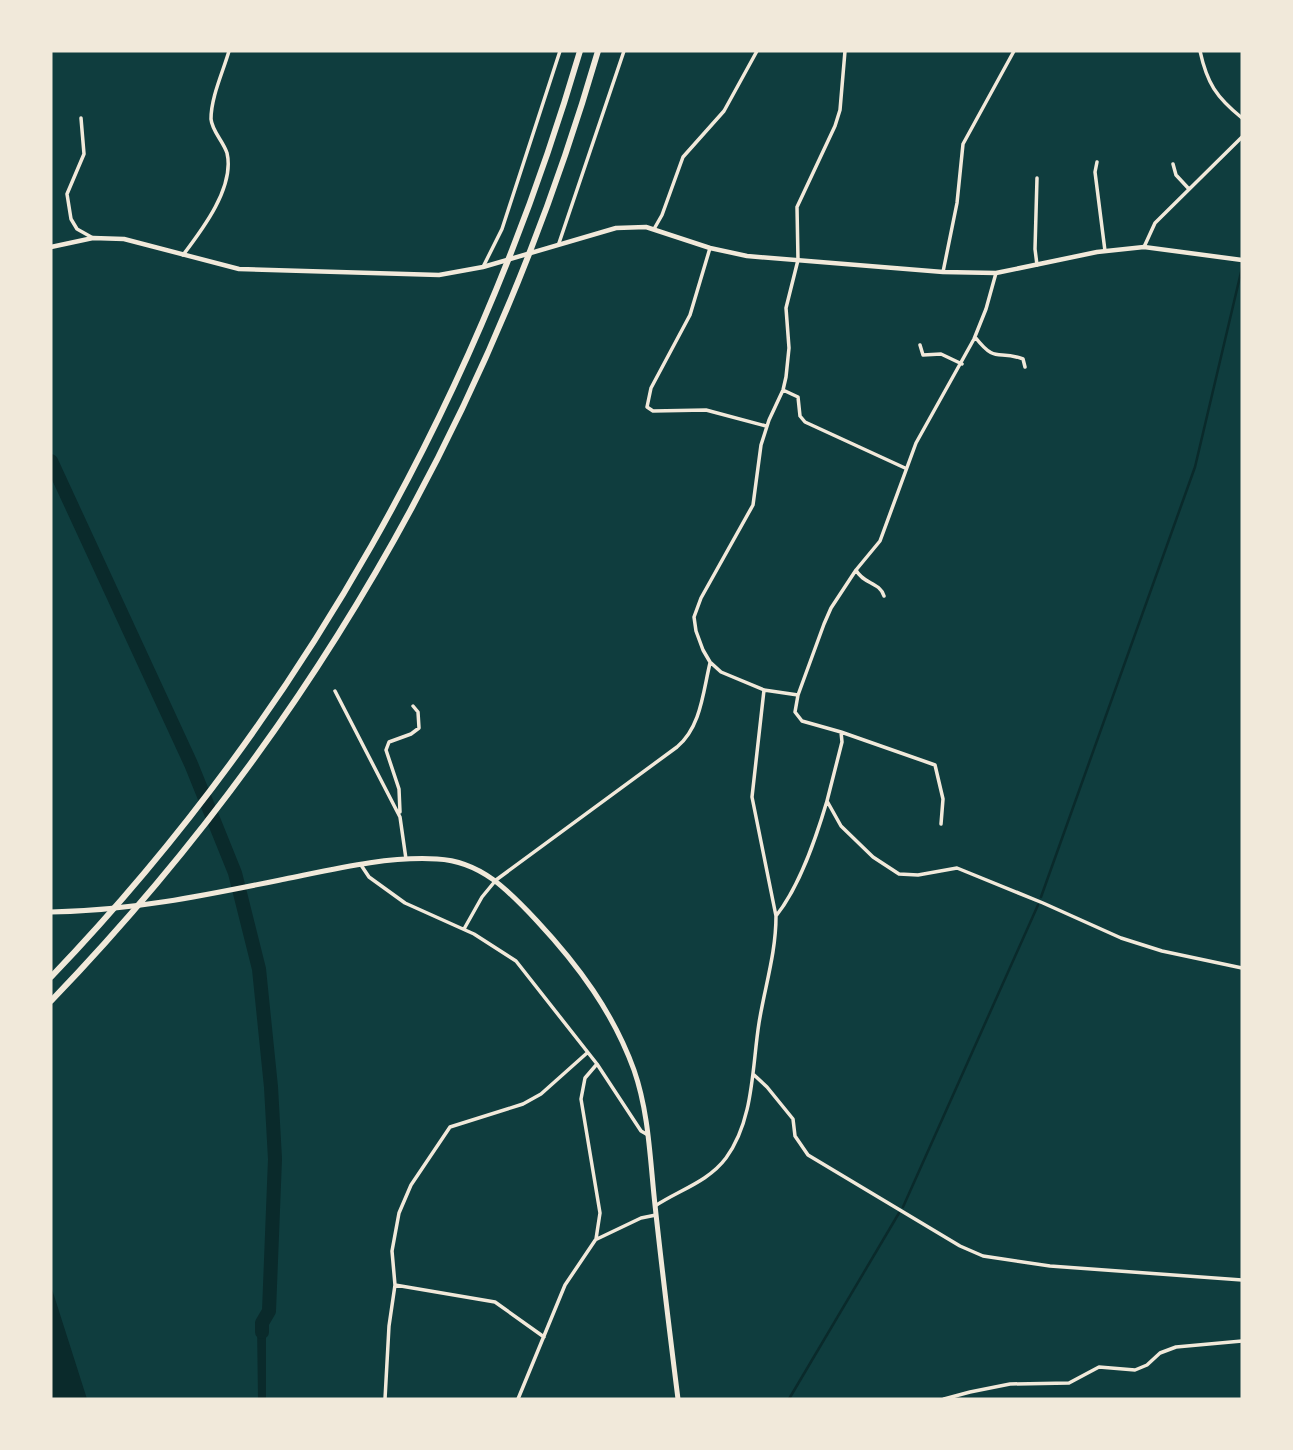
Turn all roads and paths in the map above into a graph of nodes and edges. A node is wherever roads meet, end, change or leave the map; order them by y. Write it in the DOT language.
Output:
graph roads {
  1 [pos="229,51"];
  2 [pos="560,51"];
  3 [pos="580,51"];
  4 [pos="598,51"];
  5 [pos="624,51"];
  6 [pos="757,51"];
  7 [pos="845,51"];
  8 [pos="1014,51"];
  9 [pos="1200,51"];
  10 [pos="81,118"];
  11 [pos="1242,118"];
  12 [pos="1242,137"];
  13 [pos="1097,162"];
  14 [pos="1172,164"];
  15 [pos="1037,178"];
  16 [pos="1189,189"];
  17 [pos="654,229"];
  18 [pos="93,237"];
  19 [pos="556,244"];
  20 [pos="51,247"];
  21 [pos="1144,247"];
  22 [pos="710,248"];
  23 [pos="1105,251"];
  24 [pos="183,255"];
  25 [pos="798,260"];
  26 [pos="1242,260"];
  27 [pos="1037,265"];
  28 [pos="483,267"];
  29 [pos="943,272"];
  30 [pos="996,273"];
  31 [pos="975,337"];
  32 [pos="920,345"];
  33 [pos="962,364"];
  34 [pos="1025,367"];
  35 [pos="783,390"];
  36 [pos="766,426"];
  37 [pos="905,468"];
  38 [pos="856,570"];
  39 [pos="884,596"];
  40 [pos="710,662"];
  41 [pos="764,690"];
  42 [pos="335,691"];
  43 [pos="798,695"];
  44 [pos="413,706"];
  45 [pos="841,732"];
  46 [pos="827,801"];
  47 [pos="400,817"];
  48 [pos="941,824"];
  49 [pos="405,859"];
  50 [pos="361,865"];
  51 [pos="496,880"];
  52 [pos="51,912"];
  53 [pos="776,916"];
  54 [pos="464,929"];
  55 [pos="1242,968"];
  56 [pos="51,977"];
  57 [pos="51,1001"];
  58 [pos="587,1053"];
  59 [pos="597,1064"];
  60 [pos="753,1074"];
  61 [pos="648,1135"];
  62 [pos="655,1206"];
  63 [pos="656,1215"];
  64 [pos="596,1239"];
  65 [pos="1242,1280"];
  66 [pos="396,1285"];
  67 [pos="544,1337"];
  68 [pos="1242,1341"];
  69 [pos="385,1399"];
  70 [pos="518,1399"];
  71 [pos="678,1399"];
  72 [pos="944,1399"];
  1 -- 24 [label="street"];
  2 -- 28 [label="street"];
  3 -- 56 [label="highway"];
  4 -- 57 [label="highway"];
  5 -- 19 [label="street"];
  6 -- 17 [label="street"];
  7 -- 25 [label="street"];
  8 -- 29 [label="street"];
  9 -- 11 [label="street"];
  10 -- 18 [label="street"];
  12 -- 16 [label="street"];
  13 -- 23 [label="street"];
  14 -- 16 [label="street"];
  15 -- 27 [label="street"];
  16 -- 21 [label="street"];
  17 -- 19 [label="street"];
  17 -- 22 [label="street"];
  18 -- 20 [label="street"];
  18 -- 24 [label="street"];
  19 -- 28 [label="street"];
  21 -- 23 [label="street"];
  21 -- 26 [label="street"];
  22 -- 25 [label="street"];
  22 -- 36 [label="street"];
  23 -- 27 [label="street"];
  24 -- 28 [label="street"];
  25 -- 29 [label="street"];
  25 -- 35 [label="street"];
  27 -- 30 [label="street"];
  29 -- 30 [label="street"];
  30 -- 31 [label="street"];
  31 -- 33 [label="street"];
  31 -- 34 [label="street"];
  32 -- 33 [label="street"];
  33 -- 37 [label="street"];
  35 -- 36 [label="street"];
  35 -- 37 [label="street"];
  36 -- 40 [label="street"];
  37 -- 38 [label="street"];
  38 -- 39 [label="street"];
  38 -- 43 [label="street"];
  40 -- 41 [label="street"];
  40 -- 51 [label="street"];
  41 -- 43 [label="street"];
  41 -- 53 [label="street"];
  42 -- 47 [label="street"];
  43 -- 45 [label="street"];
  44 -- 47 [label="street"];
  45 -- 46 [label="street"];
  45 -- 48 [label="street"];
  46 -- 53 [label="street"];
  46 -- 55 [label="street"];
  47 -- 49 [label="street"];
  49 -- 50 [label="main road"];
  49 -- 51 [label="main road"];
  50 -- 52 [label="main road"];
  50 -- 54 [label="street"];
  51 -- 54 [label="street"];
  51 -- 61 [label="main road"];
  53 -- 60 [label="street"];
  54 -- 58 [label="street"];
  58 -- 59 [label="street"];
  58 -- 66 [label="street"];
  59 -- 61 [label="street"];
  59 -- 64 [label="street"];
  60 -- 62 [label="street"];
  60 -- 65 [label="street"];
  61 -- 62 [label="main road"];
  62 -- 63 [label="main road"];
  63 -- 64 [label="street"];
  63 -- 71 [label="main road"];
  64 -- 67 [label="street"];
  66 -- 67 [label="street"];
  66 -- 69 [label="street"];
  67 -- 70 [label="street"];
  68 -- 72 [label="street"];
}
